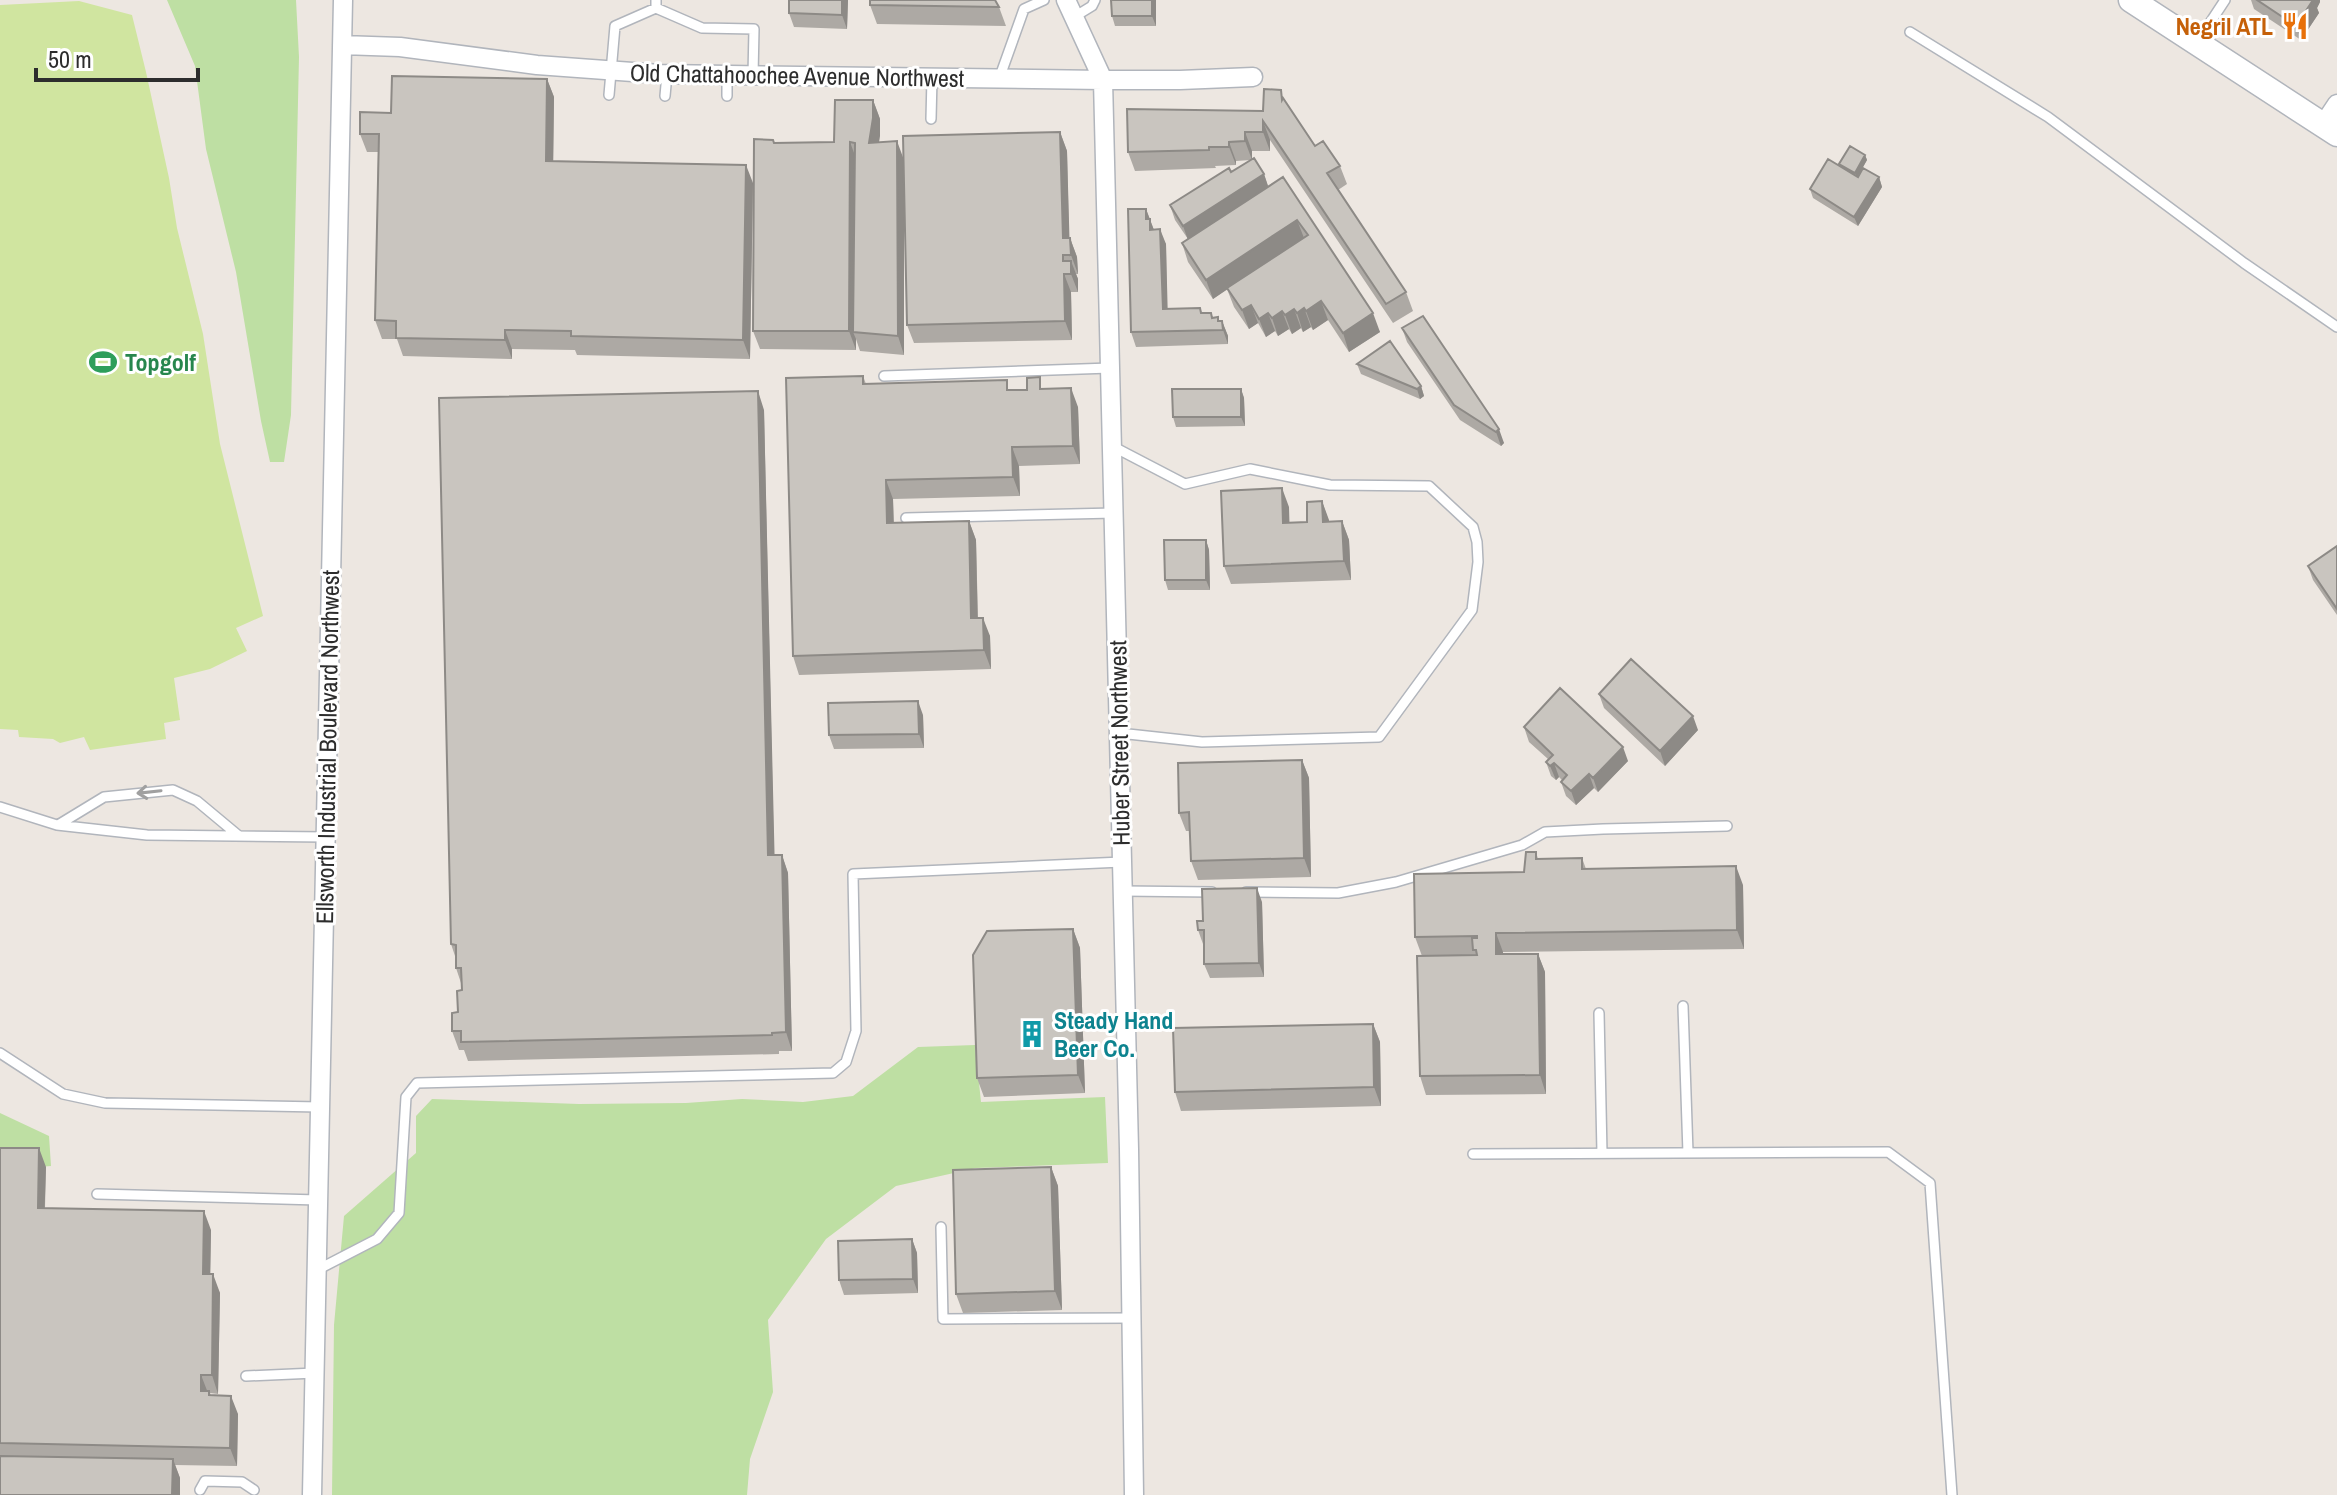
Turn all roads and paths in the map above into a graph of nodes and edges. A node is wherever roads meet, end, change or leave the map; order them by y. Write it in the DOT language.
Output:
graph roads {
  1 [pos="343,0"];
  2 [pos="1044,0"];
  3 [pos="1095,0"];
  4 [pos="2131,0"];
  5 [pos="2225,0"];
  6 [pos="656,4"];
  7 [pos="1070,9"];
  8 [pos="1910,32"];
  9 [pos="2198,41"];
  10 [pos="342,45"];
  11 [pos="611,70"];
  12 [pos="667,74"];
  13 [pos="727,75"];
  14 [pos="753,75"];
  15 [pos="1253,77"];
  16 [pos="932,78"];
  17 [pos="999,79"];
  18 [pos="1103,80"];
  19 [pos="609,95"];
  20 [pos="665,96"];
  21 [pos="727,96"];
  22 [pos="2337,104"];
  23 [pos="931,119"];
  24 [pos="2330,129"];
  25 [pos="2337,327"];
  26 [pos="1110,368"];
  27 [pos="884,376"];
  28 [pos="1112,446"];
  29 [pos="1114,513"];
  30 [pos="906,518"];
  31 [pos="1119,733"];
  32 [pos="0,807"];
  33 [pos="57,825"];
  34 [pos="1727,826"];
  35 [pos="239,836"];
  36 [pos="326,837"];
  37 [pos="1122,862"];
  38 [pos="1123,891"];
  39 [pos="1683,1006"];
  40 [pos="1599,1013"];
  41 [pos="0,1053"];
  42 [pos="320,1107"];
  43 [pos="1602,1153"];
  44 [pos="1688,1153"];
  45 [pos="1473,1154"];
  46 [pos="97,1194"];
  47 [pos="318,1200"];
  48 [pos="941,1227"];
  49 [pos="317,1270"];
  50 [pos="1132,1318"];
  51 [pos="315,1373"];
  52 [pos="246,1376"];
  53 [pos="200,1490"];
  54 [pos="254,1490"];
  55 [pos="312,1495"];
  56 [pos="1134,1495"];
  57 [pos="1952,1495"];
  1 -- 10 [label="street, Ellsworth Industrial Boulevard Northwest"];
  2 -- 17 [label="lane"];
  3 -- 7 [label="lane"];
  4 -- 9 [label="street"];
  5 -- 9 [label="lane"];
  6 -- 11 [label="lane"];
  6 -- 14 [label="lane"];
  7 -- 18 [label="street, Huber Street Northwest"];
  8 -- 25 [label="lane"];
  9 -- 24 [label="street"];
  10 -- 11 [label="street, Old Chattahoochee Avenue Northwest"];
  10 -- 36 [label="street, Ellsworth Industrial Boulevard Northwest"];
  11 -- 12 [label="street, Old Chattahoochee Avenue Northwest"];
  11 -- 19 [label="lane"];
  12 -- 13 [label="street, Old Chattahoochee Avenue Northwest"];
  12 -- 20 [label="lane"];
  13 -- 14 [label="street, Old Chattahoochee Avenue Northwest"];
  13 -- 21 [label="lane"];
  14 -- 16 [label="street, Old Chattahoochee Avenue Northwest"];
  15 -- 18 [label="street, Old Chattahoochee Avenue Northwest"];
  16 -- 17 [label="street, Old Chattahoochee Avenue Northwest"];
  16 -- 23 [label="lane"];
  17 -- 18 [label="street, Old Chattahoochee Avenue Northwest"];
  18 -- 26 [label="street, Huber Street Northwest"];
  22 -- 24 [label="street"];
  26 -- 27 [label="lane"];
  26 -- 28 [label="street, Huber Street Northwest"];
  28 -- 29 [label="street, Huber Street Northwest"];
  28 -- 31 [label="lane"];
  29 -- 30 [label="lane"];
  29 -- 31 [label="street, Huber Street Northwest"];
  31 -- 37 [label="street, Huber Street Northwest"];
  32 -- 33 [label="lane"];
  33 -- 35 [label="lane"];
  35 -- 33 [label="lane, one-way"];
  34 -- 38 [label="lane"];
  35 -- 36 [label="lane"];
  36 -- 42 [label="street, Ellsworth Industrial Boulevard Northwest"];
  37 -- 38 [label="street, Huber Street Northwest"];
  37 -- 49 [label="lane"];
  38 -- 50 [label="street, Huber Street Northwest"];
  39 -- 44 [label="lane"];
  40 -- 43 [label="lane"];
  41 -- 42 [label="lane"];
  42 -- 47 [label="street, Ellsworth Industrial Boulevard Northwest"];
  43 -- 44 [label="lane"];
  43 -- 45 [label="lane"];
  44 -- 57 [label="lane"];
  46 -- 47 [label="lane"];
  47 -- 49 [label="street, Ellsworth Industrial Boulevard Northwest"];
  48 -- 50 [label="lane"];
  49 -- 51 [label="street, Ellsworth Industrial Boulevard Northwest"];
  50 -- 56 [label="street, Huber Street Northwest"];
  51 -- 52 [label="lane"];
  51 -- 55 [label="street, Ellsworth Industrial Boulevard Northwest"];
  53 -- 54 [label="lane"];
}
